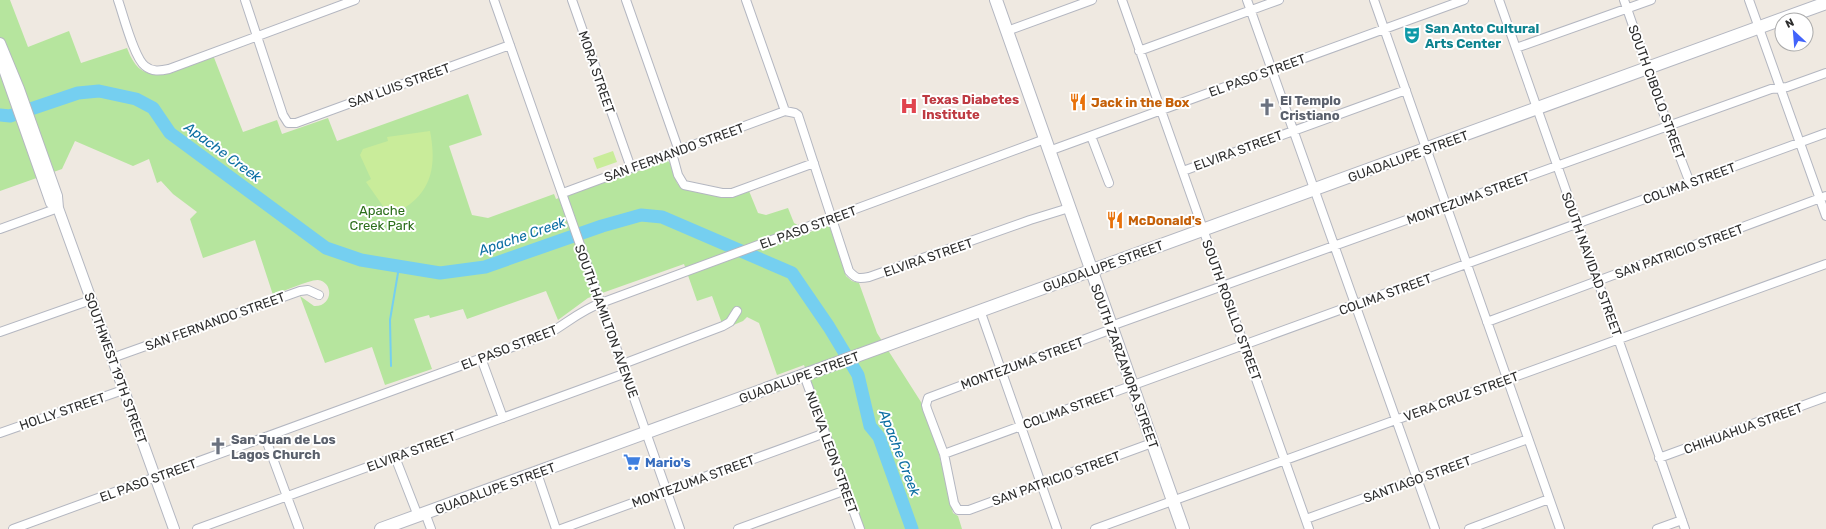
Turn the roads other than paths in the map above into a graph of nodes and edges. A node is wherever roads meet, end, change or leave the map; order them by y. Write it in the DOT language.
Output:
graph roads {
  1 [pos="118,0"];
  2 [pos="245,0"];
  3 [pos="355,0"];
  4 [pos="494,0"];
  5 [pos="572,0"];
  6 [pos="626,0"];
  7 [pos="746,0"];
  8 [pos="996,0"];
  9 [pos="1092,0"];
  10 [pos="1122,0"];
  11 [pos="1247,0"];
  12 [pos="1279,0"];
  13 [pos="1374,0"];
  14 [pos="1464,0"];
  15 [pos="1499,0"];
  16 [pos="1624,0"];
  17 [pos="1652,0"];
  18 [pos="1750,0"];
  19 [pos="1826,3"];
  20 [pos="1628,9"];
  21 [pos="1251,10"];
  22 [pos="1759,28"];
  23 [pos="1384,29"];
  24 [pos="1007,31"];
  25 [pos="258,36"];
  26 [pos="0,43"];
  27 [pos="510,45"];
  28 [pos="1516,48"];
  29 [pos="1139,51"];
  30 [pos="0,58"];
  31 [pos="1648,68"];
  32 [pos="1272,70"];
  33 [pos="1826,73"];
  34 [pos="1780,88"];
  35 [pos="1406,90"];
  36 [pos="15,91"];
  37 [pos="1538,109"];
  38 [pos="1160,110"];
  39 [pos="785,111"];
  40 [pos="1668,126"];
  41 [pos="1293,130"];
  42 [pos="1826,133"];
  43 [pos="1091,136"];
  44 [pos="1800,143"];
  45 [pos="1047,145"];
  46 [pos="1426,149"];
  47 [pos="675,152"];
  48 [pos="814,163"];
  49 [pos="1557,166"];
  50 [pos="631,168"];
  51 [pos="1183,170"];
  52 [pos="1109,183"];
  53 [pos="1690,183"];
  54 [pos="1314,189"];
  55 [pos="563,193"];
  56 [pos="1823,197"];
  57 [pos="1447,207"];
  58 [pos="58,208"];
  59 [pos="1069,208"];
  60 [pos="1826,216"];
  61 [pos="832,218"];
  62 [pos="1578,224"];
  63 [pos="0,229"];
  64 [pos="1204,230"];
  65 [pos="1335,247"];
  66 [pos="1826,264"];
  67 [pos="1467,265"];
  68 [pos="1091,270"];
  69 [pos="1598,281"];
  70 [pos="1224,286"];
  71 [pos="319,295"];
  72 [pos="91,300"];
  73 [pos="601,303"];
  74 [pos="1355,304"];
  75 [pos="980,310"];
  76 [pos="737,311"];
  77 [pos="1487,322"];
  78 [pos="1112,328"];
  79 [pos="0,332"];
  80 [pos="1619,339"];
  81 [pos="1244,344"];
  82 [pos="112,358"];
  83 [pos="481,358"];
  84 [pos="623,364"];
  85 [pos="1001,370"];
  86 [pos="626,373"];
  87 [pos="804,375"];
  88 [pos="1507,380"];
  89 [pos="1132,386"];
  90 [pos="124,390"];
  91 [pos="1826,397"];
  92 [pos="503,418"];
  93 [pos="1396,420"];
  94 [pos="1021,426"];
  95 [pos="647,432"];
  96 [pos="0,433"];
  97 [pos="825,433"];
  98 [pos="265,437"];
  99 [pos="1528,439"];
  100 [pos="1152,443"];
  101 [pos="944,454"];
  102 [pos="395,457"];
  103 [pos="1659,458"];
  104 [pos="1285,460"];
  105 [pos="536,472"];
  106 [pos="155,477"];
  107 [pos="1417,479"];
  108 [pos="1041,484"];
  109 [pos="846,490"];
  110 [pos="667,491"];
  111 [pos="287,497"];
  112 [pos="1549,499"];
  113 [pos="1173,501"];
  114 [pos="422,514"];
  115 [pos="1306,519"];
  116 [pos="1682,520"];
  117 [pos="13,529"];
  118 [pos="174,529"];
  119 [pos="197,529"];
  120 [pos="300,529"];
  121 [pos="381,529"];
  122 [pos="431,529"];
  123 [pos="556,529"];
  124 [pos="561,529"];
  125 [pos="680,529"];
  126 [pos="738,529"];
  127 [pos="860,529"];
  128 [pos="1057,529"];
  129 [pos="1095,529"];
  130 [pos="1183,529"];
  131 [pos="1310,529"];
  132 [pos="1435,529"];
  133 [pos="1469,529"];
  134 [pos="1560,529"];
  135 [pos="1657,529"];
  136 [pos="1685,529"];
  1 -- 25 [label="street"];
  2 -- 25 [label="street"];
  3 -- 25 [label="street"];
  4 -- 27 [label="street, SOUTH HAMILTON AVENUE"];
  5 -- 50 [label="street, MORA STREET"];
  6 -- 47 [label="street"];
  7 -- 39 [label="street"];
  8 -- 24 [label="main road, SOUTH ZARZAMORA STREET"];
  9 -- 24 [label="street"];
  10 -- 29 [label="street, SOUTH ROSILLO STREET"];
  11 -- 21 [label="street"];
  12 -- 21 [label="street"];
  13 -- 23 [label="street"];
  14 -- 23 [label="street, EL PASO STREET"];
  15 -- 28 [label="street, SOUTH NAVIDAD STREET"];
  16 -- 20 [label="street, SOUTH CIBOLO STREET"];
  17 -- 20 [label="street"];
  18 -- 22 [label="street"];
  19 -- 22 [label="main road, GUADALUPE STREET"];
  20 -- 28 [label="street"];
  20 -- 31 [label="street, SOUTH CIBOLO STREET"];
  21 -- 29 [label="street"];
  21 -- 32 [label="street"];
  22 -- 31 [label="main road, GUADALUPE STREET"];
  22 -- 34 [label="street"];
  23 -- 32 [label="street, EL PASO STREET"];
  23 -- 35 [label="street"];
  24 -- 45 [label="main road, SOUTH ZARZAMORA STREET"];
  25 -- 27 [label="street, SAN LUIS STREET"];
  26 -- 36 [label="street, SOUTHWEST 19TH STREET"];
  27 -- 55 [label="street, SOUTH HAMILTON AVENUE"];
  28 -- 37 [label="street, SOUTH NAVIDAD STREET"];
  29 -- 38 [label="street, SOUTH ROSILLO STREET"];
  30 -- 36 [label="street, SOUTHWEST 19TH STREET"];
  31 -- 37 [label="main road, GUADALUPE STREET"];
  31 -- 40 [label="street, SOUTH CIBOLO STREET"];
  32 -- 38 [label="street, EL PASO STREET"];
  32 -- 41 [label="street"];
  33 -- 34 [label="street, MONTEZUMA STREET"];
  34 -- 40 [label="street, MONTEZUMA STREET"];
  34 -- 44 [label="street"];
  35 -- 41 [label="street, ELVIRA STREET"];
  35 -- 46 [label="street"];
  36 -- 58 [label="street, SOUTHWEST 19TH STREET"];
  37 -- 46 [label="main road, GUADALUPE STREET"];
  37 -- 49 [label="street, SOUTH NAVIDAD STREET"];
  38 -- 43 [label="street, EL PASO STREET"];
  38 -- 51 [label="street, SOUTH ROSILLO STREET"];
  39 -- 47 [label="street, SAN FERNANDO STREET"];
  39 -- 48 [label="street"];
  40 -- 49 [label="street, MONTEZUMA STREET"];
  40 -- 53 [label="street, SOUTH CIBOLO STREET"];
  41 -- 51 [label="street, ELVIRA STREET"];
  41 -- 54 [label="street"];
  42 -- 44 [label="street, COLIMA STREET"];
  43 -- 45 [label="street, EL PASO STREET"];
  43 -- 52 [label="street"];
  44 -- 53 [label="street, COLIMA STREET"];
  44 -- 56 [label="street"];
  45 -- 59 [label="main road, SOUTH ZARZAMORA STREET"];
  45 -- 61 [label="street, EL PASO STREET"];
  46 -- 54 [label="main road, GUADALUPE STREET"];
  46 -- 57 [label="street"];
  47 -- 48 [label="street"];
  47 -- 50 [label="street, SAN FERNANDO STREET"];
  48 -- 61 [label="street"];
  49 -- 57 [label="street, MONTEZUMA STREET"];
  49 -- 62 [label="street, SOUTH NAVIDAD STREET"];
  50 -- 55 [label="street, SAN FERNANDO STREET"];
  51 -- 64 [label="street, SOUTH ROSILLO STREET"];
  53 -- 62 [label="street, COLIMA STREET"];
  54 -- 64 [label="main road, GUADALUPE STREET"];
  54 -- 65 [label="street"];
  55 -- 73 [label="street, SOUTH HAMILTON AVENUE"];
  56 -- 60 [label="street"];
  56 -- 69 [label="street, SAN PATRICIO STREET"];
  57 -- 65 [label="street, MONTEZUMA STREET"];
  57 -- 67 [label="street"];
  58 -- 63 [label="street"];
  58 -- 72 [label="street, SOUTHWEST 19TH STREET"];
  59 -- 61 [label="street, ELVIRA STREET"];
  59 -- 68 [label="main road, SOUTH ZARZAMORA STREET"];
  61 -- 73 [label="street, EL PASO STREET"];
  62 -- 67 [label="street, COLIMA STREET"];
  62 -- 69 [label="street, SOUTH NAVIDAD STREET"];
  64 -- 68 [label="main road, GUADALUPE STREET"];
  64 -- 70 [label="street, SOUTH ROSILLO STREET"];
  65 -- 70 [label="street, MONTEZUMA STREET"];
  65 -- 74 [label="street"];
  66 -- 80 [label="street, VERA CRUZ STREET"];
  67 -- 74 [label="street, COLIMA STREET"];
  67 -- 77 [label="street"];
  68 -- 75 [label="main road, GUADALUPE STREET"];
  68 -- 78 [label="main road, SOUTH ZARZAMORA STREET"];
  69 -- 77 [label="street, SAN PATRICIO STREET"];
  69 -- 80 [label="street, SOUTH NAVIDAD STREET"];
  70 -- 78 [label="street, MONTEZUMA STREET"];
  70 -- 81 [label="street, SOUTH ROSILLO STREET"];
  71 -- 82 [label="street, SAN FERNANDO STREET"];
  72 -- 79 [label="street"];
  72 -- 82 [label="street, SOUTHWEST 19TH STREET"];
  73 -- 83 [label="street, EL PASO STREET"];
  73 -- 84 [label="street, SOUTH HAMILTON AVENUE"];
  74 -- 81 [label="street, COLIMA STREET"];
  74 -- 93 [label="street"];
  75 -- 85 [label="street"];
  75 -- 87 [label="main road, GUADALUPE STREET"];
  76 -- 84 [label="street"];
  77 -- 88 [label="street"];
  78 -- 85 [label="street, MONTEZUMA STREET"];
  78 -- 89 [label="main road, SOUTH ZARZAMORA STREET"];
  80 -- 88 [label="street, VERA CRUZ STREET"];
  80 -- 103 [label="street, SOUTH NAVIDAD STREET"];
  81 -- 89 [label="street, COLIMA STREET"];
  81 -- 104 [label="street, SOUTH ROSILLO STREET"];
  82 -- 90 [label="street, SOUTHWEST 19TH STREET"];
  83 -- 92 [label="street"];
  83 -- 98 [label="street, EL PASO STREET"];
  84 -- 86 [label="street, SOUTH HAMILTON AVENUE"];
  85 -- 94 [label="street"];
  85 -- 101 [label="street, MONTEZUMA STREET"];
  86 -- 92 [label="street, ELVIRA STREET"];
  86 -- 95 [label="street, SOUTH HAMILTON AVENUE"];
  87 -- 95 [label="main road, GUADALUPE STREET"];
  87 -- 97 [label="street, NUEVA LEON STREET"];
  88 -- 93 [label="street, VERA CRUZ STREET"];
  88 -- 99 [label="street"];
  89 -- 94 [label="street, COLIMA STREET"];
  89 -- 100 [label="main road, SOUTH ZARZAMORA STREET"];
  90 -- 96 [label="street, HOLLY STREET"];
  90 -- 106 [label="street, SOUTHWEST 19TH STREET"];
  91 -- 103 [label="street, CHIHUAHUA STREET"];
  92 -- 102 [label="street, ELVIRA STREET"];
  93 -- 104 [label="street, VERA CRUZ STREET"];
  93 -- 107 [label="street"];
  94 -- 101 [label="street, COLIMA STREET"];
  94 -- 108 [label="street"];
  95 -- 105 [label="main road, GUADALUPE STREET"];
  95 -- 110 [label="street, SOUTH HAMILTON AVENUE"];
  97 -- 109 [label="street, NUEVA LEON STREET"];
  97 -- 110 [label="street, MONTEZUMA STREET"];
  98 -- 106 [label="street, EL PASO STREET"];
  98 -- 111 [label="street"];
  99 -- 107 [label="street, SANTIAGO STREET"];
  99 -- 112 [label="street"];
  100 -- 108 [label="street, SAN PATRICIO STREET"];
  100 -- 113 [label="main road, SOUTH ZARZAMORA STREET"];
  101 -- 108 [label="street, SAN PATRICIO STREET"];
  102 -- 111 [label="street, ELVIRA STREET"];
  102 -- 114 [label="street"];
  103 -- 116 [label="street, SOUTH NAVIDAD STREET"];
  104 -- 113 [label="street, VERA CRUZ STREET"];
  104 -- 115 [label="street, SOUTH ROSILLO STREET"];
  105 -- 114 [label="main road, GUADALUPE STREET"];
  105 -- 123 [label="street"];
  106 -- 117 [label="street, EL PASO STREET"];
  106 -- 118 [label="street, SOUTHWEST 19TH STREET"];
  107 -- 115 [label="street, SANTIAGO STREET"];
  107 -- 132 [label="street"];
  108 -- 128 [label="street"];
  109 -- 126 [label="street"];
  109 -- 127 [label="street, NUEVA LEON STREET"];
  110 -- 124 [label="street, MONTEZUMA STREET"];
  110 -- 125 [label="street, SOUTH HAMILTON AVENUE"];
  111 -- 119 [label="street, ELVIRA STREET"];
  111 -- 120 [label="street"];
  112 -- 133 [label="street"];
  112 -- 134 [label="street"];
  113 -- 129 [label="street, VERA CRUZ STREET"];
  113 -- 130 [label="main road, SOUTH ZARZAMORA STREET"];
  114 -- 121 [label="main road, GUADALUPE STREET"];
  114 -- 122 [label="street"];
  115 -- 131 [label="street, SOUTH ROSILLO STREET"];
  116 -- 135 [label="street"];
  116 -- 136 [label="street, SOUTH NAVIDAD STREET"];
}
